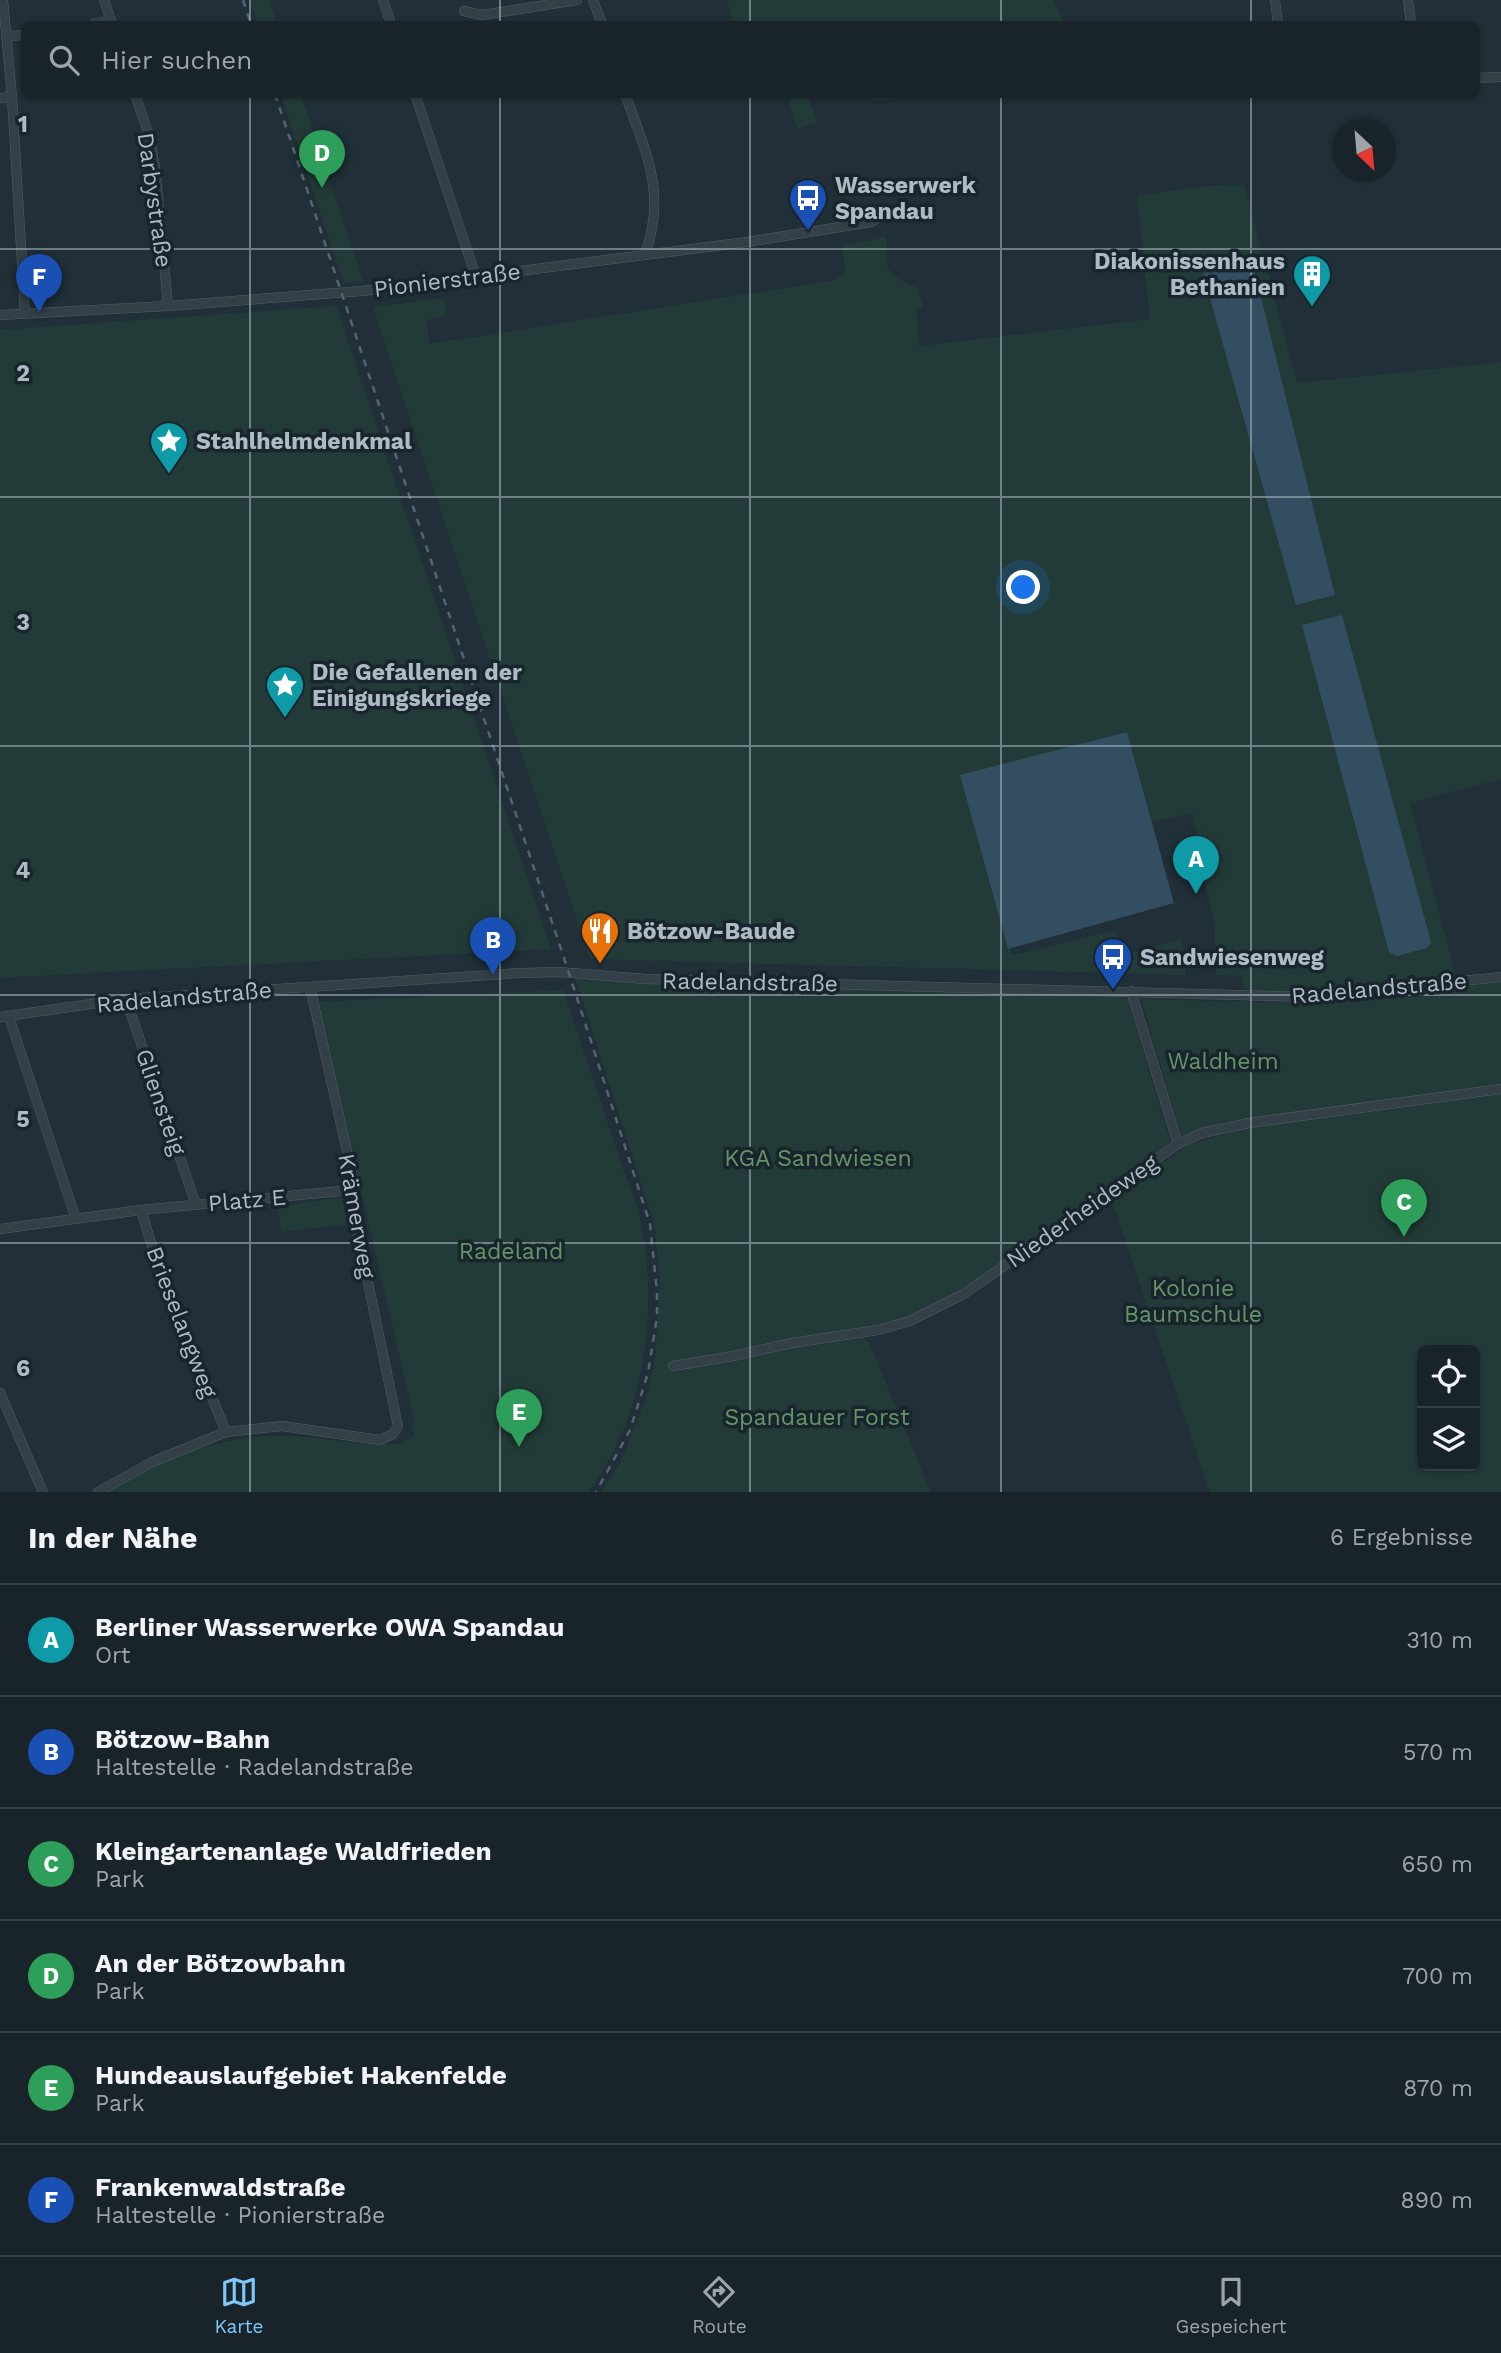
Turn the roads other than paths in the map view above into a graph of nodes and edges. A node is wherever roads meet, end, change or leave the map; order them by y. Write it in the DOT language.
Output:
graph roads {
  1 [pos="3,0"];
  2 [pos="104,0"];
  3 [pos="383,0"];
  4 [pos="578,0"];
  5 [pos="593,0"];
  6 [pos="1275,0"];
  7 [pos="1408,0"];
  8 [pos="464,10"];
  9 [pos="111,21"];
  10 [pos="390,21"];
  11 [pos="601,21"];
  12 [pos="1278,21"];
  13 [pos="1411,21"];
  14 [pos="21,35"];
  15 [pos="8,36"];
  16 [pos="1480,78"];
  17 [pos="1501,78"];
  18 [pos="12,97"];
  19 [pos="0,98"];
  20 [pos="136,98"];
  21 [pos="416,98"];
  22 [pos="626,98"];
  23 [pos="889,211"];
  24 [pos="645,255"];
  25 [pos="476,277"];
  26 [pos="168,306"];
  27 [pos="24,313"];
  28 [pos="0,315"];
  29 [pos="1501,977"];
  30 [pos="310,987"];
  31 [pos="1131,991"];
  32 [pos="127,999"];
  33 [pos="4,1017"];
  34 [pos="1501,1089"];
  35 [pos="1178,1144"];
  36 [pos="352,1190"];
  37 [pos="196,1205"];
  38 [pos="141,1210"];
  39 [pos="76,1219"];
  40 [pos="0,1229"];
  41 [pos="673,1366"];
  42 [pos="0,1393"];
  43 [pos="226,1432"];
  44 [pos="43,1492"];
  45 [pos="98,1492"];
  1 -- 15 [label="street"];
  2 -- 9 [label="street"];
  3 -- 10 [label="street"];
  4 -- 8 [label="street"];
  5 -- 11 [label="street"];
  6 -- 12 [label="street"];
  7 -- 13 [label="street"];
  14 -- 15 [label="street"];
  15 -- 18 [label="street"];
  16 -- 17 [label="street"];
  18 -- 19 [label="street"];
  18 -- 27 [label="street"];
  20 -- 26 [label="street, Darbystraße"];
  21 -- 25 [label="street"];
  22 -- 24 [label="street"];
  23 -- 24 [label="street, Pionierstraße"];
  24 -- 25 [label="street, Pionierstraße"];
  25 -- 26 [label="street, Pionierstraße"];
  26 -- 27 [label="street, Pionierstraße"];
  27 -- 28 [label="street, Pionierstraße"];
  29 -- 31 [label="street, Radelandstraße"];
  30 -- 31 [label="street, Radelandstraße"];
  30 -- 32 [label="street, Radelandstraße"];
  30 -- 36 [label="street, Krämerweg"];
  31 -- 35 [label="street"];
  32 -- 33 [label="street, Radelandstraße"];
  32 -- 37 [label="street, Gliensteig"];
  33 -- 39 [label="street"];
  34 -- 35 [label="street, Niederheideweg"];
  35 -- 41 [label="street, Niederheideweg"];
  36 -- 37 [label="street, Platz E"];
  36 -- 43 [label="street, Krämerweg"];
  37 -- 38 [label="street, Platz E"];
  38 -- 39 [label="street, Platz E"];
  38 -- 43 [label="street, Brieselangweg"];
  39 -- 40 [label="street, Platz E"];
  42 -- 44 [label="street"];
  43 -- 45 [label="street"];
}
